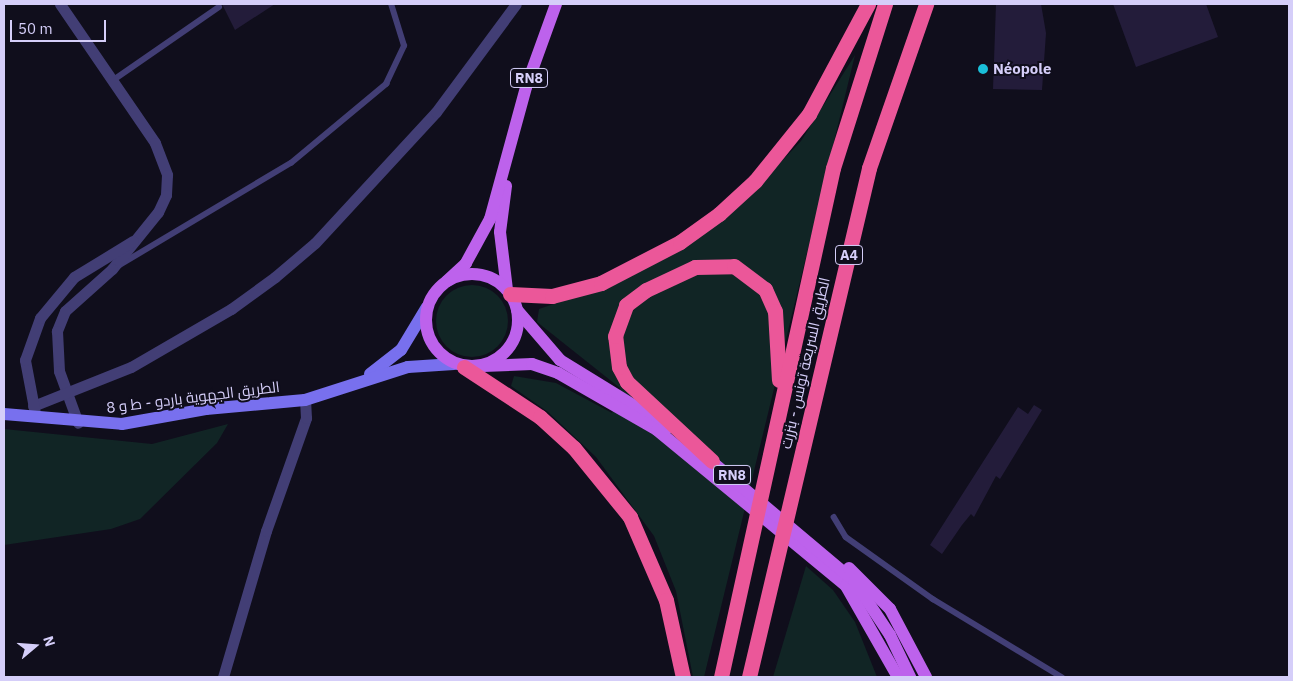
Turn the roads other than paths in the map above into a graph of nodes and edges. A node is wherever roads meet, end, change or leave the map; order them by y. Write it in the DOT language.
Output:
graph roads {
  1 [pos="60,4"];
  2 [pos="391,4"];
  3 [pos="516,4"];
  4 [pos="556,4"];
  5 [pos="868,4"];
  6 [pos="885,4"];
  7 [pos="926,4"];
  8 [pos="220,8"];
  9 [pos="112,81"];
  10 [pos="510,154"];
  11 [pos="135,240"];
  12 [pos="112,270"];
  13 [pos="447,281"];
  14 [pos="509,292"];
  15 [pos="427,307"];
  16 [pos="517,310"];
  17 [pos="459,365"];
  18 [pos="483,366"];
  19 [pos="353,384"];
  20 [pos="66,396"];
  21 [pos="305,400"];
  22 [pos="779,407"];
  23 [pos="35,412"];
  24 [pos="4,414"];
  25 [pos="78,423"];
  26 [pos="712,460"];
  27 [pos="834,517"];
  28 [pos="816,544"];
  29 [pos="223,677"];
  30 [pos="683,677"];
  31 [pos="721,677"];
  32 [pos="750,677"];
  33 [pos="898,677"];
  34 [pos="910,677"];
  35 [pos="926,677"];
  36 [pos="1062,677"];
  1 -- 9 [label="street"];
  2 -- 12 [label="lane"];
  3 -- 20 [label="street"];
  4 -- 10 [label="main road, RN8"];
  5 -- 14 [label="highway"];
  6 -- 22 [label="highway, الطريق السريعة تونس - بنزرت / A4"];
  7 -- 32 [label="highway, الطريق السريعة تونس - بنزرت / A4"];
  8 -- 9 [label="lane"];
  9 -- 11 [label="street"];
  10 -- 13 [label="main road, RN8"];
  10 -- 14 [label="main road, RN8"];
  11 -- 12 [label="street"];
  11 -- 23 [label="street"];
  12 -- 20 [label="street"];
  13 -- 14 [label="main road"];
  13 -- 15 [label="main road, RN8"];
  14 -- 16 [label="main road, RN8"];
  15 -- 17 [label="main road"];
  15 -- 19 [label="main road, الطريق الجهوية باردو - ط و 8"];
  16 -- 18 [label="main road, RN8"];
  16 -- 26 [label="main road, RN8"];
  17 -- 18 [label="main road, RN8"];
  17 -- 19 [label="main road, الطريق الجهوية باردو - ط و 8"];
  17 -- 30 [label="highway"];
  18 -- 33 [label="main road, RN8"];
  19 -- 21 [label="main road, الطريق الجهوية باردو - ط و 8"];
  20 -- 23 [label="street"];
  20 -- 25 [label="street"];
  21 -- 25 [label="main road, الطريق الجهوية باردو - ط و 8"];
  21 -- 29 [label="street"];
  22 -- 26 [label="highway"];
  22 -- 31 [label="highway, الطريق السريعة تونس - بنزرت / A4"];
  23 -- 24 [label="main road, الطريق الجهوية باردو - ط و 8"];
  23 -- 25 [label="main road, الطريق الجهوية باردو - ط و 8"];
  26 -- 28 [label="main road, RN8"];
  27 -- 36 [label="lane"];
  28 -- 34 [label="main road, RN8"];
  28 -- 35 [label="main road"];
}
